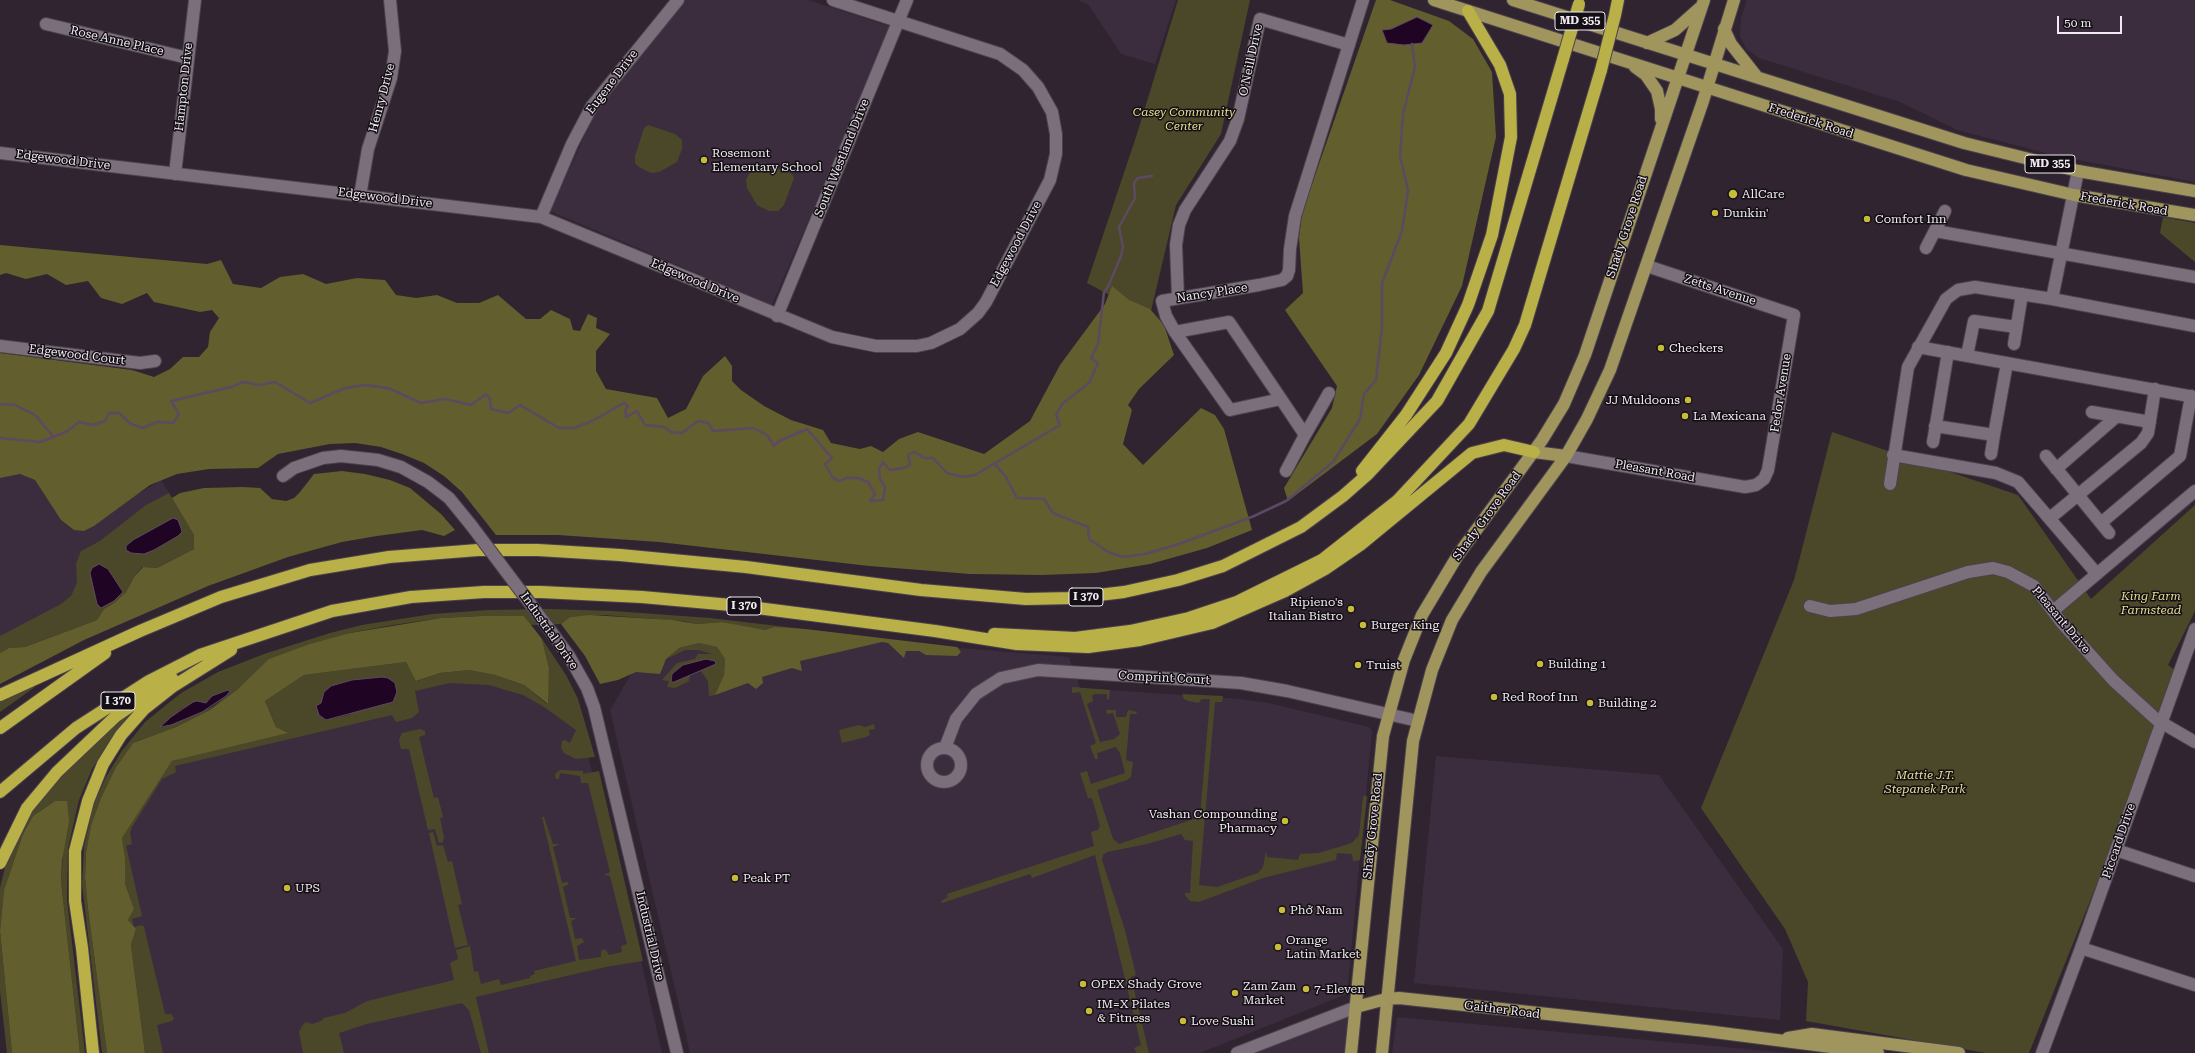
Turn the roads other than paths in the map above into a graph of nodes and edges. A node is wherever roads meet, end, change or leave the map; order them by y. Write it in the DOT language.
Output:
graph roads {
  1 [pos="194,0"];
  2 [pos="390,0"];
  3 [pos="678,0"];
  4 [pos="833,0"];
  5 [pos="907,0"];
  6 [pos="1363,0"];
  7 [pos="1434,0"];
  8 [pos="1513,0"];
  9 [pos="1734,0"];
  10 [pos="1580,1"];
  11 [pos="1618,1"];
  12 [pos="1704,2"];
  13 [pos="1468,11"];
  14 [pos="899,20"];
  15 [pos="46,24"];
  16 [pos="1724,29"];
  17 [pos="1647,43"];
  18 [pos="1349,44"];
  19 [pos="1686,55"];
  20 [pos="188,58"];
  21 [pos="1626,61"];
  22 [pos="1714,64"];
  23 [pos="1757,77"];
  24 [pos="1678,78"];
  25 [pos="1707,87"];
  26 [pos="1661,126"];
  27 [pos="0,152"];
  28 [pos="2078,171"];
  29 [pos="175,174"];
  30 [pos="2195,191"];
  31 [pos="2074,195"];
  32 [pos="360,196"];
  33 [pos="1945,211"];
  34 [pos="2195,216"];
  35 [pos="541,217"];
  36 [pos="1935,231"];
  37 [pos="1926,248"];
  38 [pos="2061,254"];
  39 [pos="1647,266"];
  40 [pos="2195,277"];
  41 [pos="2022,294"];
  42 [pos="1178,298"];
  43 [pos="2052,299"];
  44 [pos="1794,315"];
  45 [pos="777,316"];
  46 [pos="2195,326"];
  47 [pos="2016,327"];
  48 [pos="1175,332"];
  49 [pos="2014,344"];
  50 [pos="0,346"];
  51 [pos="1918,347"];
  52 [pos="1948,352"];
  53 [pos="1967,356"];
  54 [pos="155,361"];
  55 [pos="2007,363"];
  56 [pos="2155,390"];
  57 [pos="1329,393"];
  58 [pos="2193,396"];
  59 [pos="1281,398"];
  60 [pos="2092,412"];
  61 [pos="2116,417"];
  62 [pos="2150,422"];
  63 [pos="1935,426"];
  64 [pos="1305,435"];
  65 [pos="1994,435"];
  66 [pos="1933,442"];
  67 [pos="1534,452"];
  68 [pos="1991,454"];
  69 [pos="1894,455"];
  70 [pos="1566,456"];
  71 [pos="2046,456"];
  72 [pos="2056,468"];
  73 [pos="1768,470"];
  74 [pos="1286,471"];
  75 [pos="283,476"];
  76 [pos="1890,484"];
  77 [pos="2195,491"];
  78 [pos="2078,495"];
  79 [pos="1343,496"];
  80 [pos="2050,518"];
  81 [pos="2101,523"];
  82 [pos="2109,533"];
  83 [pos="2097,574"];
  84 [pos="1810,606"];
  85 [pos="2053,611"];
  86 [pos="140,631"];
  87 [pos="935,631"];
  88 [pos="2194,633"];
  89 [pos="251,637"];
  90 [pos="0,695"];
  91 [pos="1388,714"];
  92 [pos="1418,721"];
  93 [pos="2162,723"];
  94 [pos="0,728"];
  95 [pos="2195,742"];
  96 [pos="945,748"];
  97 [pos="0,792"];
  98 [pos="2116,850"];
  99 [pos="0,863"];
  100 [pos="2195,876"];
  101 [pos="2081,948"];
  102 [pos="2195,985"];
  103 [pos="1386,999"];
  104 [pos="1356,1007"];
  105 [pos="1775,1040"];
  106 [pos="1852,1051"];
  107 [pos="93,1053"];
  108 [pos="677,1053"];
  109 [pos="1238,1053"];
  110 [pos="1351,1053"];
  111 [pos="1382,1053"];
  112 [pos="1878,1053"];
  113 [pos="1960,1053"];
  114 [pos="2042,1053"];
  1 -- 20 [label="street, Hampton Drive"];
  2 -- 32 [label="street, Henry Drive"];
  3 -- 35 [label="street, Eugene Drive"];
  4 -- 14 [label="street, Edgewood Drive"];
  5 -- 14 [label="street, South Westland Drive"];
  6 -- 18 [label="street"];
  7 -- 13 [label="main road, Frederick Road / MD 355"];
  8 -- 17 [label="main road, Frederick Road / MD 355"];
  9 -- 16 [label="main road"];
  10 -- 79 [label="highway, I 370, bridge"];
  11 -- 87 [label="highway, I 370, bridge"];
  12 -- 17 [label="main road"];
  12 -- 19 [label="main road, Shady Grove Road"];
  13 -- 21 [label="main road, Frederick Road / MD 355"];
  13 -- 79 [label="highway"];
  14 -- 45 [label="street, South Westland Drive"];
  14 -- 45 [label="street, Edgewood Drive"];
  15 -- 20 [label="street, Rose Anne Place"];
  16 -- 22 [label="main road"];
  16 -- 23 [label="main road"];
  17 -- 19 [label="main road, Frederick Road / MD 355"];
  18 -- 42 [label="street, Nancy Place"];
  18 -- 42 [label="street, O'Neill Drive"];
  19 -- 22 [label="main road, Frederick Road / MD 355"];
  19 -- 24 [label="main road, Shady Grove Road"];
  20 -- 29 [label="street, Hampton Drive"];
  21 -- 24 [label="main road, Frederick Road / MD 355"];
  21 -- 26 [label="main road"];
  22 -- 23 [label="main road, Frederick Road / MD 355"];
  22 -- 25 [label="main road"];
  23 -- 28 [label="main road, Frederick Road / MD 355"];
  24 -- 25 [label="main road, Frederick Road / MD 355"];
  24 -- 26 [label="main road, Shady Grove Road"];
  25 -- 31 [label="main road, Frederick Road / MD 355"];
  25 -- 39 [label="main road"];
  26 -- 67 [label="main road, Shady Grove Road"];
  27 -- 29 [label="street, Edgewood Drive"];
  28 -- 30 [label="main road, Frederick Road / MD 355"];
  28 -- 31 [label="street"];
  29 -- 32 [label="street, Edgewood Drive"];
  31 -- 34 [label="main road, Frederick Road / MD 355"];
  31 -- 38 [label="street"];
  32 -- 35 [label="street, Edgewood Drive"];
  33 -- 36 [label="street"];
  35 -- 45 [label="street, Edgewood Drive"];
  36 -- 37 [label="street"];
  36 -- 38 [label="street"];
  38 -- 40 [label="street"];
  38 -- 43 [label="street"];
  39 -- 44 [label="street, Zetts Avenue"];
  39 -- 70 [label="main road"];
  41 -- 43 [label="street"];
  41 -- 47 [label="street"];
  41 -- 51 [label="street"];
  42 -- 48 [label="street, Nancy Place"];
  43 -- 46 [label="street"];
  44 -- 73 [label="street, Fedor Avenue"];
  47 -- 49 [label="street"];
  47 -- 53 [label="street"];
  48 -- 59 [label="street"];
  48 -- 59 [label="street, Nancy Place"];
  50 -- 54 [label="street, Edgewood Court"];
  51 -- 52 [label="street"];
  51 -- 69 [label="street"];
  52 -- 53 [label="street"];
  52 -- 63 [label="street"];
  53 -- 55 [label="street"];
  55 -- 56 [label="street"];
  55 -- 65 [label="street"];
  56 -- 58 [label="street"];
  56 -- 62 [label="street"];
  57 -- 64 [label="street"];
  58 -- 81 [label="street"];
  59 -- 64 [label="street"];
  60 -- 61 [label="street"];
  61 -- 62 [label="street"];
  61 -- 72 [label="street"];
  62 -- 78 [label="street"];
  63 -- 65 [label="street"];
  63 -- 66 [label="street"];
  64 -- 74 [label="street"];
  65 -- 68 [label="street"];
  67 -- 70 [label="main road, Pleasant Road"];
  67 -- 87 [label="highway"];
  67 -- 91 [label="main road, Shady Grove Road"];
  69 -- 76 [label="street"];
  69 -- 80 [label="street"];
  70 -- 73 [label="street, Pleasant Road"];
  70 -- 92 [label="main road"];
  71 -- 72 [label="street"];
  72 -- 78 [label="street"];
  75 -- 108 [label="street, Industrial Drive, bridge"];
  77 -- 83 [label="street"];
  78 -- 80 [label="street"];
  78 -- 81 [label="street"];
  79 -- 86 [label="highway, I 370"];
  80 -- 83 [label="street"];
  81 -- 82 [label="street"];
  83 -- 85 [label="street"];
  84 -- 85 [label="street, Pleasant Drive"];
  85 -- 93 [label="street, Pleasant Drive"];
  86 -- 90 [label="highway"];
  86 -- 94 [label="highway, I 370"];
  87 -- 89 [label="highway, I 370"];
  88 -- 93 [label="street, Piccard Drive"];
  89 -- 97 [label="highway, I 370"];
  89 -- 99 [label="highway"];
  89 -- 107 [label="highway"];
  91 -- 92 [label="street, Comprint Court"];
  91 -- 96 [label="street, Comprint Court"];
  91 -- 104 [label="main road, Shady Grove Road"];
  92 -- 103 [label="main road"];
  93 -- 95 [label="street, Pleasant Drive"];
  93 -- 98 [label="street, Piccard Drive"];
  98 -- 100 [label="street"];
  98 -- 101 [label="street, Piccard Drive"];
  101 -- 102 [label="street"];
  101 -- 114 [label="street, Piccard Drive"];
  103 -- 104 [label="main road, Gaither Road"];
  103 -- 105 [label="main road, Gaither Road"];
  103 -- 111 [label="main road"];
  104 -- 109 [label="street, Gaither Road"];
  104 -- 110 [label="main road, Shady Grove Road"];
  105 -- 106 [label="main road, Gaither Road"];
  105 -- 113 [label="main road, Gaither Road"];
  106 -- 112 [label="main road, Gaither Road"];
}
